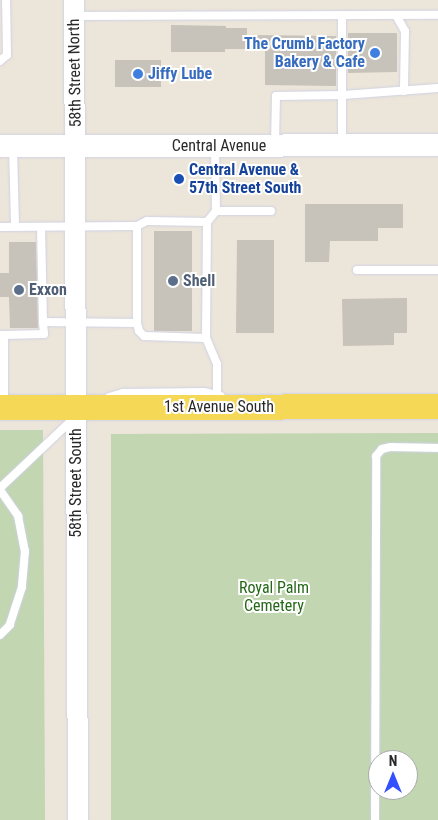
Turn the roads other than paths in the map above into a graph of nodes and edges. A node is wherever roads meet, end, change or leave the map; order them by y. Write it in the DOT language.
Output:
graph roads {
  1 [pos="6,0"];
  2 [pos="75,8"];
  3 [pos="396,15"];
  4 [pos="438,15"];
  5 [pos="342,16"];
  6 [pos="0,61"];
  7 [pos="438,88"];
  8 [pos="404,91"];
  9 [pos="343,95"];
  10 [pos="342,145"];
  11 [pos="438,145"];
  12 [pos="7,146"];
  13 [pos="76,146"];
  14 [pos="214,146"];
  15 [pos="274,146"];
  16 [pos="216,211"];
  17 [pos="271,211"];
  18 [pos="207,222"];
  19 [pos="76,226"];
  20 [pos="137,226"];
  21 [pos="15,227"];
  22 [pos="41,227"];
  23 [pos="0,228"];
  24 [pos="357,270"];
  25 [pos="438,270"];
  26 [pos="43,322"];
  27 [pos="76,323"];
  28 [pos="138,323"];
  29 [pos="2,335"];
  30 [pos="206,338"];
  31 [pos="218,396"];
  32 [pos="2,406"];
  33 [pos="438,406"];
  34 [pos="265,407"];
  35 [pos="76,411"];
  36 [pos="438,448"];
  37 [pos="0,489"];
  38 [pos="0,635"];
  39 [pos="78,820"];
  40 [pos="375,820"];
  1 -- 6 [label="lane"];
  2 -- 5 [label="lane"];
  2 -- 13 [label="street, 58th Street North"];
  3 -- 4 [label="lane"];
  3 -- 5 [label="lane"];
  3 -- 8 [label="lane"];
  5 -- 9 [label="lane"];
  7 -- 8 [label="lane"];
  8 -- 9 [label="lane"];
  9 -- 10 [label="lane"];
  9 -- 15 [label="lane"];
  10 -- 11 [label="main road, Central Avenue"];
  10 -- 15 [label="main road, Central Avenue"];
  12 -- 13 [label="main road, Central Avenue"];
  12 -- 21 [label="lane"];
  13 -- 14 [label="main road, Central Avenue"];
  13 -- 19 [label="street, 58th Street South"];
  14 -- 15 [label="main road, Central Avenue"];
  14 -- 16 [label="lane"];
  16 -- 17 [label="lane"];
  16 -- 18 [label="lane"];
  18 -- 20 [label="lane"];
  18 -- 30 [label="lane"];
  19 -- 20 [label="lane"];
  19 -- 22 [label="lane"];
  19 -- 27 [label="street, 58th Street South"];
  20 -- 28 [label="lane"];
  21 -- 22 [label="lane"];
  21 -- 23 [label="lane"];
  22 -- 26 [label="lane"];
  24 -- 25 [label="lane"];
  26 -- 27 [label="lane"];
  26 -- 29 [label="lane"];
  27 -- 28 [label="lane"];
  27 -- 35 [label="street, 58th Street South"];
  28 -- 30 [label="lane"];
  29 -- 32 [label="lane"];
  30 -- 31 [label="lane"];
  31 -- 34 [label="lane"];
  31 -- 35 [label="lane"];
  32 -- 35 [label="main road, 1st Avenue South"];
  33 -- 34 [label="main road, 1st Avenue South"];
  34 -- 35 [label="main road, 1st Avenue South"];
  35 -- 37 [label="lane"];
  35 -- 39 [label="street, 58th Street South"];
  36 -- 40 [label="lane"];
  37 -- 38 [label="lane"];
}
